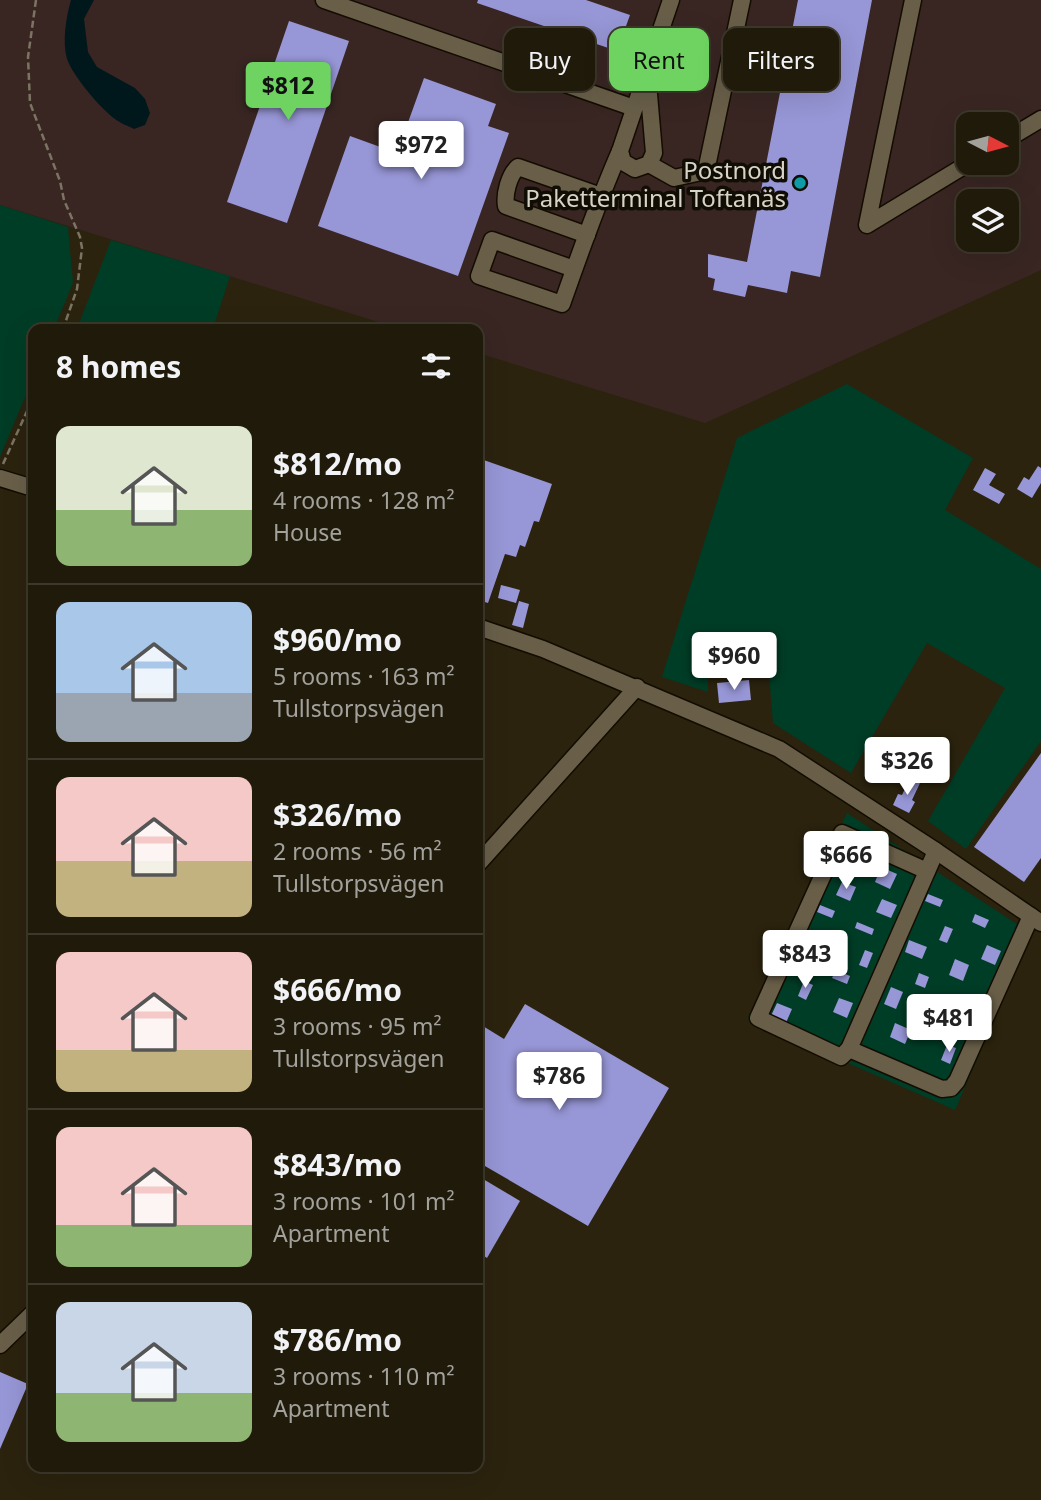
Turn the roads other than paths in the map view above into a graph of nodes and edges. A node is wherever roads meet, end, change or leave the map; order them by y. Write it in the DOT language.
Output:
graph roads {
  1 [pos="324,0"];
  2 [pos="671,0"];
  3 [pos="742,0"];
  4 [pos="913,0"];
  5 [pos="662,28"];
  6 [pos="640,91"];
  7 [pos="649,91"];
  8 [pos="634,108"];
  9 [pos="1041,119"];
  10 [pos="1019,132"];
  11 [pos="620,151"];
  12 [pos="649,164"];
  13 [pos="956,171"];
  14 [pos="601,196"];
  15 [pos="587,235"];
  16 [pos="574,269"];
  17 [pos="0,478"];
  18 [pos="28,486"];
  19 [pos="483,629"];
  20 [pos="637,687"];
  21 [pos="936,851"];
  22 [pos="483,858"];
  23 [pos="927,871"];
  24 [pos="1036,920"];
  25 [pos="849,1049"];
  26 [pos="28,1318"];
  27 [pos="0,1345"];
  1 -- 8 [label="street"];
  2 -- 5 [label="street"];
  3 -- 12 [label="street"];
  4 -- 13 [label="street"];
  6 -- 8 [label="street"];
  7 -- 12 [label="street"];
  8 -- 11 [label="street"];
  9 -- 10 [label="street"];
  11 -- 12 [label="street"];
  11 -- 14 [label="street"];
  14 -- 15 [label="street"];
  14 -- 15 [label="street"];
  15 -- 16 [label="street"];
  16 -- 16 [label="street"];
  17 -- 18 [label="street"];
  19 -- 20 [label="street"];
  20 -- 21 [label="street"];
  20 -- 22 [label="street"];
  21 -- 23 [label="street"];
  21 -- 24 [label="street"];
  23 -- 25 [label="street"];
  23 -- 25 [label="street"];
  24 -- 25 [label="street"];
  26 -- 27 [label="street"];
}
